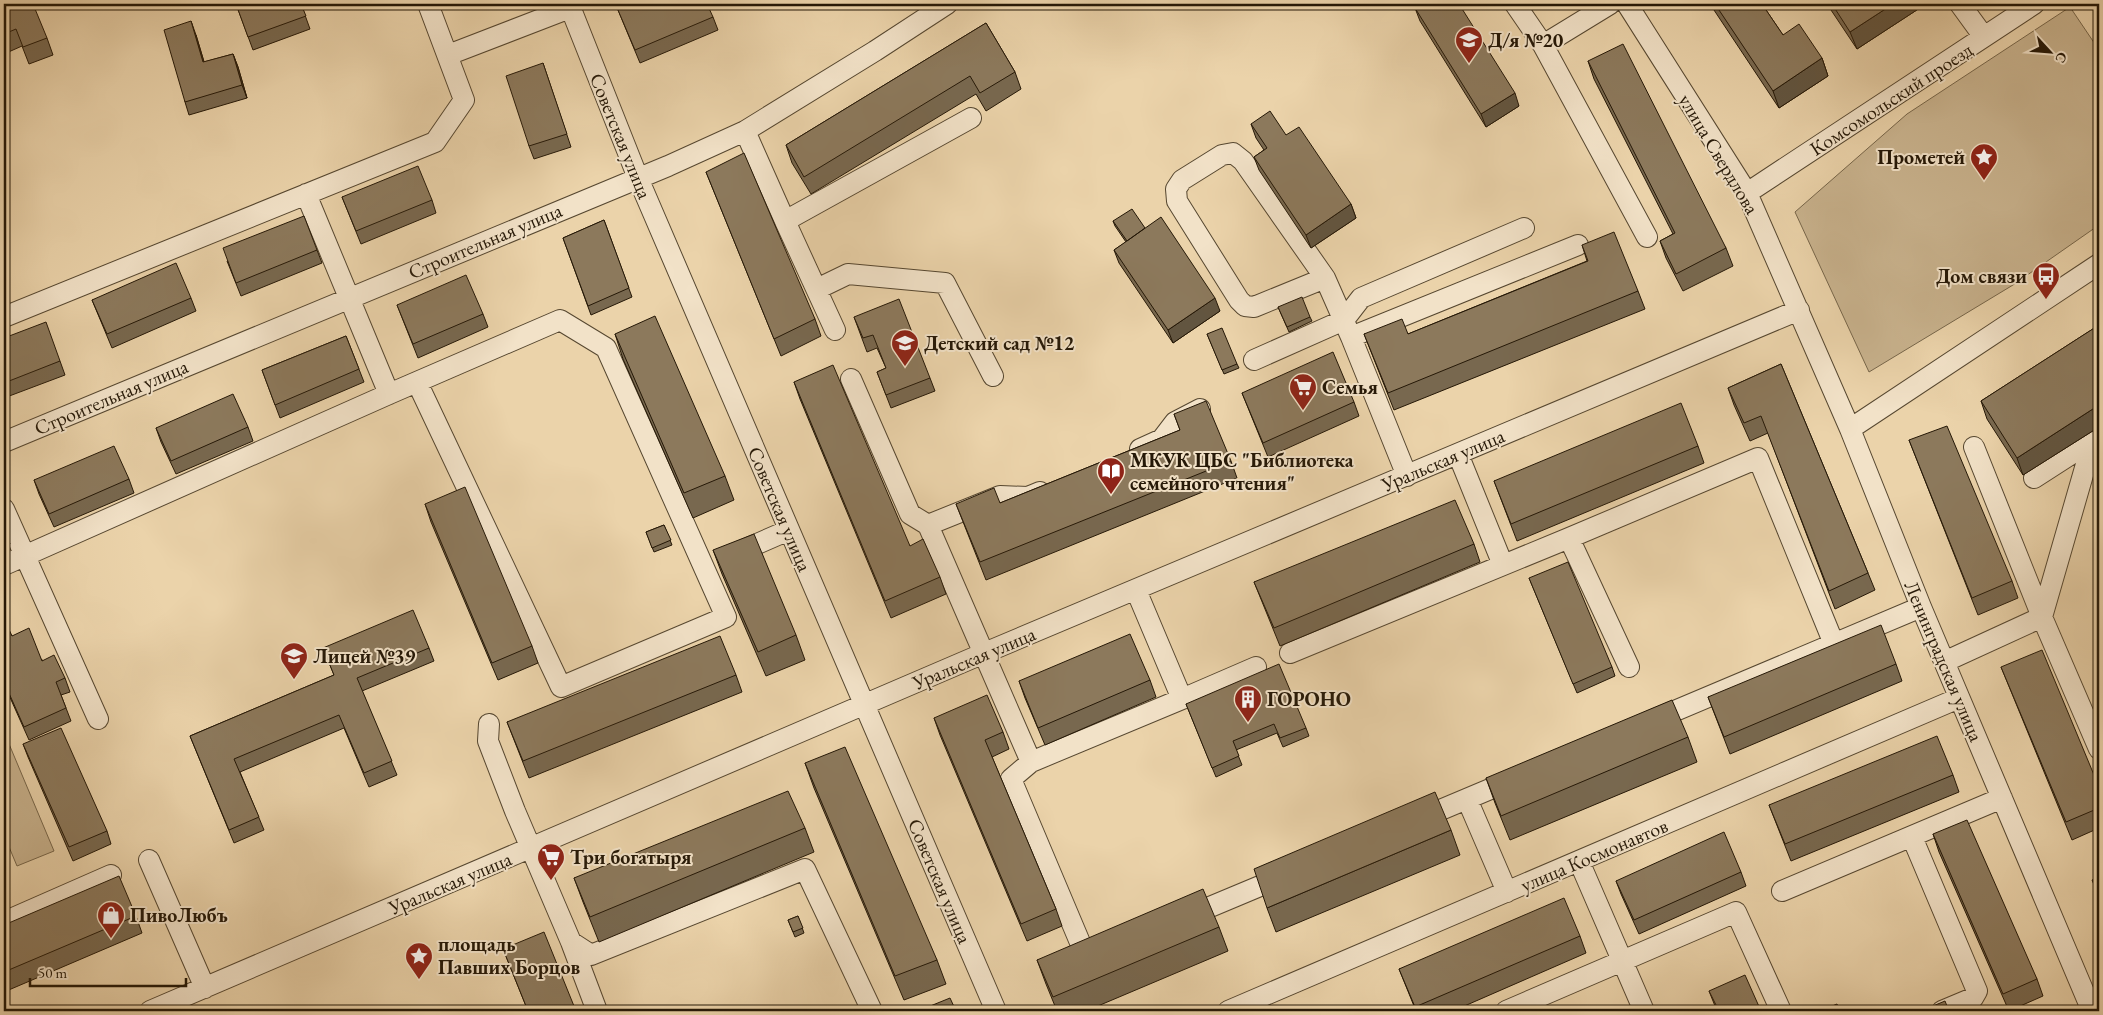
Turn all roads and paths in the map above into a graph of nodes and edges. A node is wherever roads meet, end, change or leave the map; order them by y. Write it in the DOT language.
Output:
graph roads {
  1 [pos="428,4"];
  2 [pos="947,4"];
  3 [pos="1515,4"];
  4 [pos="1610,4"];
  5 [pos="1627,4"];
  6 [pos="1960,4"];
  7 [pos="2034,4"];
  8 [pos="570,6"];
  9 [pos="1984,38"];
  10 [pos="1543,45"];
  11 [pos="448,55"];
  12 [pos="971,118"];
  13 [pos="745,131"];
  14 [pos="638,178"];
  15 [pos="1747,193"];
  16 [pos="306,194"];
  17 [pos="785,220"];
  18 [pos="1524,228"];
  19 [pos="1647,237"];
  20 [pos="1578,245"];
  21 [pos="2099,264"];
  22 [pos="1325,278"];
  23 [pos="817,289"];
  24 [pos="349,297"];
  25 [pos="1799,310"];
  26 [pos="4,317"];
  27 [pos="1348,328"];
  28 [pos="835,330"];
  29 [pos="1254,360"];
  30 [pos="993,376"];
  31 [pos="850,379"];
  32 [pos="417,382"];
  33 [pos="390,394"];
  34 [pos="1208,405"];
  35 [pos="1850,429"];
  36 [pos="2096,438"];
  37 [pos="4,442"];
  38 [pos="1974,447"];
  39 [pos="1458,454"];
  40 [pos="1126,455"];
  41 [pos="1407,476"];
  42 [pos="2034,478"];
  43 [pos="1054,486"];
  44 [pos="4,509"];
  45 [pos="928,526"];
  46 [pos="789,530"];
  47 [pos="1569,538"];
  48 [pos="24,556"];
  49 [pos="4,565"];
  50 [pos="1503,565"];
  51 [pos="704,567"];
  52 [pos="1136,590"];
  53 [pos="1921,607"];
  54 [pos="2042,617"];
  55 [pos="1834,644"];
  56 [pos="1290,653"];
  57 [pos="982,654"];
  58 [pos="1944,662"];
  59 [pos="1256,666"];
  60 [pos="1629,667"];
  61 [pos="1959,698"];
  62 [pos="1182,699"];
  63 [pos="865,705"];
  64 [pos="98,719"];
  65 [pos="489,724"];
  66 [pos="1632,729"];
  67 [pos="2099,749"];
  68 [pos="1031,762"];
  69 [pos="1532,772"];
  70 [pos="1467,798"];
  71 [pos="2002,798"];
  72 [pos="1404,825"];
  73 [pos="1912,837"];
  74 [pos="531,848"];
  75 [pos="149,860"];
  76 [pos="1579,861"];
  77 [pos="1304,867"];
  78 [pos="111,875"];
  79 [pos="1782,891"];
  80 [pos="1507,892"];
  81 [pos="4,922"];
  82 [pos="1168,925"];
  83 [pos="571,942"];
  84 [pos="1088,959"];
  85 [pos="1622,962"];
  86 [pos="205,988"];
  87 [pos="176,1006"];
  88 [pos="150,1011"];
  89 [pos="597,1011"];
  90 [pos="872,1011"];
  91 [pos="996,1011"];
  92 [pos="1228,1011"];
  93 [pos="1506,1011"];
  94 [pos="1644,1011"];
  95 [pos="1781,1011"];
  96 [pos="1942,1011"];
  97 [pos="2092,1011"];
  1 -- 11 [label="street"];
  2 -- 13 [label="street, Строительная улица"];
  3 -- 10 [label="street"];
  4 -- 10 [label="street"];
  5 -- 15 [label="street, улица Свердлова"];
  6 -- 9 [label="street"];
  7 -- 9 [label="street, Комсомольский проезд"];
  8 -- 11 [label="street"];
  8 -- 14 [label="street, Советская улица"];
  9 -- 15 [label="street, Комсомольский проезд"];
  10 -- 19 [label="street"];
  11 -- 16 [label="street"];
  12 -- 17 [label="street"];
  13 -- 14 [label="street, Строительная улица"];
  13 -- 17 [label="street"];
  14 -- 24 [label="street, Строительная улица"];
  14 -- 46 [label="street, Советская улица"];
  15 -- 25 [label="street, улица Свердлова"];
  16 -- 24 [label="street"];
  16 -- 26 [label="street"];
  17 -- 23 [label="street"];
  18 -- 27 [label="street"];
  20 -- 27 [label="street"];
  21 -- 35 [label="street"];
  22 -- 22 [label="street"];
  22 -- 27 [label="street"];
  23 -- 28 [label="street"];
  23 -- 30 [label="street"];
  24 -- 33 [label="street"];
  24 -- 37 [label="street, Строительная улица"];
  25 -- 35 [label="street, Ленинградская улица"];
  25 -- 39 [label="street, Уральская улица"];
  27 -- 29 [label="street"];
  27 -- 41 [label="street"];
  31 -- 45 [label="street"];
  32 -- 33 [label="street"];
  32 -- 51 [label="street"];
  32 -- 51 [label="street"];
  33 -- 48 [label="street"];
  34 -- 40 [label="street"];
  35 -- 53 [label="street, Ленинградская улица"];
  36 -- 42 [label="street"];
  36 -- 54 [label="street"];
  38 -- 54 [label="street"];
  39 -- 41 [label="street, Уральская улица"];
  39 -- 50 [label="street"];
  41 -- 52 [label="street, Уральская улица"];
  43 -- 45 [label="street"];
  44 -- 48 [label="street"];
  45 -- 57 [label="street"];
  46 -- 51 [label="street"];
  46 -- 63 [label="street, Советская улица"];
  47 -- 50 [label="street"];
  47 -- 55 [label="street"];
  47 -- 60 [label="street"];
  48 -- 49 [label="street"];
  48 -- 64 [label="street"];
  50 -- 56 [label="street"];
  52 -- 57 [label="street, Уральская улица"];
  52 -- 62 [label="street"];
  53 -- 55 [label="street"];
  53 -- 58 [label="street, Ленинградская улица"];
  54 -- 58 [label="street"];
  54 -- 67 [label="street"];
  55 -- 66 [label="street"];
  57 -- 63 [label="street, Уральская улица"];
  57 -- 68 [label="street"];
  58 -- 61 [label="street, Ленинградская улица"];
  59 -- 62 [label="street"];
  61 -- 71 [label="street, Ленинградская улица"];
  61 -- 76 [label="street, улица Космонавтов"];
  62 -- 68 [label="street"];
  63 -- 74 [label="street, Уральская улица"];
  63 -- 91 [label="street, Советская улица"];
  65 -- 74 [label="street"];
  68 -- 84 [label="street"];
  69 -- 70 [label="street"];
  70 -- 72 [label="street"];
  70 -- 80 [label="street"];
  71 -- 73 [label="street"];
  71 -- 97 [label="street, Ленинградская улица"];
  73 -- 79 [label="street"];
  73 -- 96 [label="street"];
  74 -- 83 [label="street"];
  74 -- 86 [label="street, Уральская улица"];
  75 -- 86 [label="street"];
  76 -- 80 [label="street, улица Космонавтов"];
  76 -- 85 [label="street"];
  77 -- 82 [label="street"];
  78 -- 81 [label="street"];
  80 -- 92 [label="street, улица Космонавтов"];
  83 -- 89 [label="street"];
  83 -- 90 [label="street"];
  85 -- 93 [label="street"];
  85 -- 94 [label="street"];
  85 -- 95 [label="street"];
  86 -- 87 [label="street, Уральская улица"];
  87 -- 88 [label="street, Уральская улица"];
}
